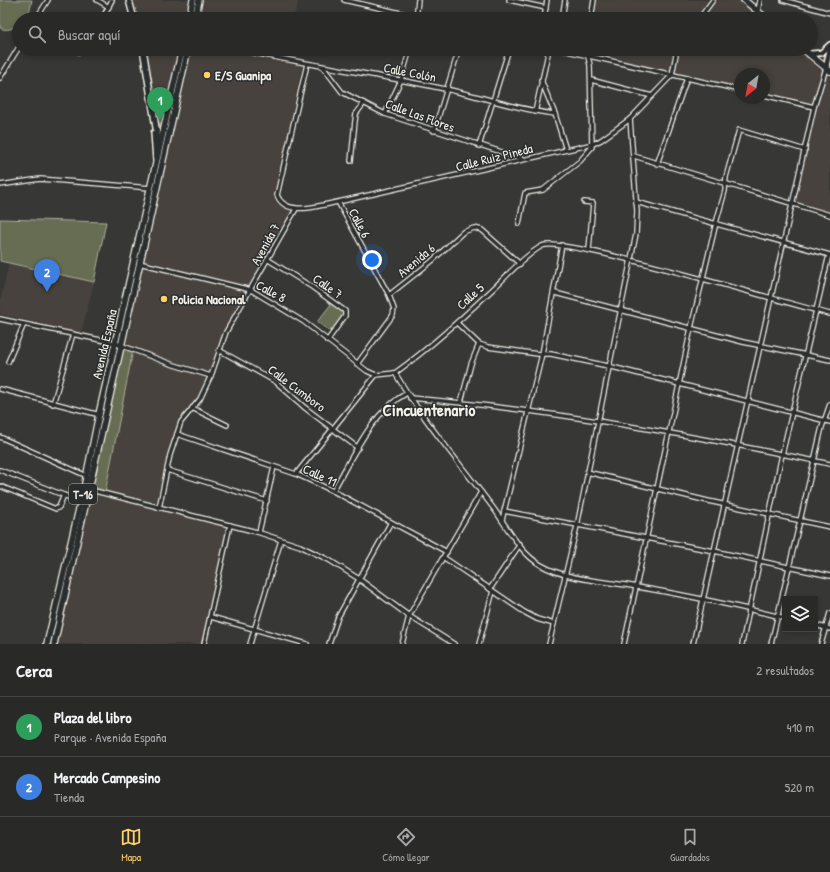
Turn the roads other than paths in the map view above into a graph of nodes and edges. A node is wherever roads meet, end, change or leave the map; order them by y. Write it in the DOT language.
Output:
graph roads {
  1 [pos="48,0"];
  2 [pos="97,0"];
  3 [pos="112,0"];
  4 [pos="128,0"];
  5 [pos="193,0"];
  6 [pos="199,0"];
  7 [pos="344,0"];
  8 [pos="418,0"];
  9 [pos="510,0"];
  10 [pos="547,0"];
  11 [pos="565,0"];
  12 [pos="594,0"];
  13 [pos="713,0"];
  14 [pos="744,0"];
  15 [pos="760,0"];
  16 [pos="782,0"];
  17 [pos="109,7"];
  18 [pos="546,8"];
  19 [pos="758,11"];
  20 [pos="40,12"];
  21 [pos="106,12"];
  22 [pos="132,12"];
  23 [pos="190,12"];
  24 [pos="196,12"];
  25 [pos="392,12"];
  26 [pos="417,12"];
  27 [pos="545,12"];
  28 [pos="563,12"];
  29 [pos="592,12"];
  30 [pos="704,12"];
  31 [pos="830,13"];
  32 [pos="830,45"];
  33 [pos="830,48"];
  34 [pos="818,53"];
  35 [pos="13,56"];
  36 [pos="143,56"];
  37 [pos="181,56"];
  38 [pos="186,56"];
  39 [pos="269,56"];
  40 [pos="408,56"];
  41 [pos="457,56"];
  42 [pos="507,56"];
  43 [pos="547,56"];
  44 [pos="588,56"];
  45 [pos="676,56"];
  46 [pos="812,56"];
  47 [pos="307,64"];
  48 [pos="323,67"];
  49 [pos="828,69"];
  50 [pos="672,75"];
  51 [pos="0,78"];
  52 [pos="687,78"];
  53 [pos="401,80"];
  54 [pos="541,80"];
  55 [pos="591,80"];
  56 [pos="447,89"];
  57 [pos="734,89"];
  58 [pos="151,94"];
  59 [pos="172,96"];
  60 [pos="652,96"];
  61 [pos="770,97"];
  62 [pos="493,101"];
  63 [pos="364,103"];
  64 [pos="814,107"];
  65 [pos="535,112"];
  66 [pos="154,114"];
  67 [pos="385,114"];
  68 [pos="555,114"];
  69 [pos="630,119"];
  70 [pos="434,131"];
  71 [pos="593,144"];
  72 [pos="479,146"];
  73 [pos="160,150"];
  74 [pos="566,150"];
  75 [pos="805,150"];
  76 [pos="634,156"];
  77 [pos="524,159"];
  78 [pos="163,160"];
  79 [pos="351,162"];
  80 [pos="658,164"];
  81 [pos="156,169"];
  82 [pos="726,184"];
  83 [pos="0,185"];
  84 [pos="151,188"];
  85 [pos="338,202"];
  86 [pos="584,202"];
  87 [pos="636,202"];
  88 [pos="792,204"];
  89 [pos="296,209"];
  90 [pos="830,215"];
  91 [pos="716,223"];
  92 [pos="519,224"];
  93 [pos="784,242"];
  94 [pos="562,245"];
  95 [pos="588,250"];
  96 [pos="830,255"];
  97 [pos="267,259"];
  98 [pos="631,260"];
  99 [pos="139,263"];
  100 [pos="520,264"];
  101 [pos="703,279"];
  102 [pos="251,290"];
  103 [pos="555,293"];
  104 [pos="389,295"];
  105 [pos="771,299"];
  106 [pos="621,309"];
  107 [pos="815,311"];
  108 [pos="830,314"];
  109 [pos="0,319"];
  110 [pos="457,322"];
  111 [pos="24,324"];
  112 [pos="691,328"];
  113 [pos="72,334"];
  114 [pos="327,341"];
  115 [pos="118,344"];
  116 [pos="479,344"];
  117 [pos="760,345"];
  118 [pos="219,350"];
  119 [pos="542,354"];
  120 [pos="805,355"];
  121 [pos="830,360"];
  122 [pos="8,362"];
  123 [pos="357,364"];
  124 [pos="608,366"];
  125 [pos="395,373"];
  126 [pos="376,375"];
  127 [pos="211,376"];
  128 [pos="680,384"];
  129 [pos="0,389"];
  130 [pos="407,394"];
  131 [pos="410,398"];
  132 [pos="748,401"];
  133 [pos="461,402"];
  134 [pos="53,404"];
  135 [pos="830,404"];
  136 [pos="192,408"];
  137 [pos="530,411"];
  138 [pos="793,412"];
  139 [pos="102,415"];
  140 [pos="597,421"];
  141 [pos="825,421"];
  142 [pos="830,422"];
  143 [pos="227,425"];
  144 [pos="333,429"];
  145 [pos="668,432"];
  146 [pos="177,434"];
  147 [pos="0,437"];
  148 [pos="738,446"];
  149 [pos="358,448"];
  150 [pos="783,455"];
  151 [pos="814,461"];
  152 [pos="830,464"];
  153 [pos="274,468"];
  154 [pos="0,470"];
  155 [pos="167,470"];
  156 [pos="586,472"];
  157 [pos="296,474"];
  158 [pos="87,476"];
  159 [pos="0,486"];
  160 [pos="87,489"];
  161 [pos="657,489"];
  162 [pos="333,492"];
  163 [pos="481,492"];
  164 [pos="64,495"];
  165 [pos="267,501"];
  166 [pos="81,502"];
  167 [pos="725,504"];
  168 [pos="159,508"];
  169 [pos="504,511"];
  170 [pos="770,514"];
  171 [pos="502,520"];
  172 [pos="800,520"];
  173 [pos="391,522"];
  174 [pos="230,525"];
  175 [pos="576,526"];
  176 [pos="830,527"];
  177 [pos="259,532"];
  178 [pos="646,538"];
  179 [pos="281,540"];
  180 [pos="520,544"];
  181 [pos="714,551"];
  182 [pos="446,552"];
  183 [pos="443,557"];
  184 [pos="760,560"];
  185 [pos="788,567"];
  186 [pos="566,574"];
  187 [pos="830,576"];
  188 [pos="359,579"];
  189 [pos="636,586"];
  190 [pos="492,590"];
  191 [pos="703,598"];
  192 [pos="751,609"];
  193 [pos="830,613"];
  194 [pos="409,616"];
  195 [pos="777,616"];
  196 [pos="211,617"];
  197 [pos="782,617"];
  198 [pos="554,624"];
  199 [pos="818,626"];
  200 [pos="255,628"];
  201 [pos="828,628"];
  202 [pos="48,644"];
  203 [pos="54,644"];
  204 [pos="204,644"];
  205 [pos="250,644"];
  206 [pos="307,644"];
  207 [pos="329,644"];
  208 [pos="402,644"];
  209 [pos="454,644"];
  210 [pos="479,644"];
  211 [pos="549,644"];
  212 [pos="624,644"];
  213 [pos="693,644"];
  214 [pos="742,644"];
  215 [pos="771,644"];
  216 [pos="821,644"];
  1 -- 20 [label="street"];
  2 -- 17 [label="street"];
  3 -- 17 [label="street"];
  4 -- 22 [label="main road"];
  5 -- 23 [label="highway"];
  6 -- 24 [label="highway"];
  7 -- 25 [label="street"];
  8 -- 26 [label="street"];
  9 -- 18 [label="street"];
  10 -- 18 [label="street"];
  11 -- 28 [label="street"];
  12 -- 29 [label="street"];
  13 -- 30 [label="street"];
  14 -- 19 [label="highway"];
  15 -- 19 [label="street"];
  16 -- 31 [label="street"];
  17 -- 21 [label="street"];
  18 -- 27 [label="street"];
  32 -- 34 [label="main road"];
  33 -- 49 [label="main road"];
  35 -- 51 [label="street"];
  36 -- 58 [label="main road"];
  37 -- 59 [label="highway, Avenida España / T-16"];
  38 -- 78 [label="highway, Avenida España / T-16"];
  39 -- 47 [label="street, Calle Colón"];
  40 -- 53 [label="street"];
  41 -- 56 [label="street"];
  42 -- 62 [label="street"];
  43 -- 54 [label="street"];
  44 -- 50 [label="street"];
  44 -- 55 [label="street"];
  45 -- 50 [label="street"];
  46 -- 49 [label="highway"];
  47 -- 48 [label="street, Calle Colón"];
  47 -- 89 [label="street"];
  48 -- 53 [label="street, Calle Colón"];
  48 -- 63 [label="street, Calle Las Flores"];
  49 -- 64 [label="street"];
  50 -- 52 [label="street"];
  50 -- 60 [label="street, Calle Ruiz Pineda"];
  52 -- 57 [label="street"];
  52 -- 80 [label="street"];
  53 -- 56 [label="street, Calle Colón"];
  53 -- 67 [label="street"];
  54 -- 65 [label="street"];
  54 -- 68 [label="street"];
  55 -- 60 [label="street"];
  55 -- 71 [label="street"];
  56 -- 62 [label="street, Calle Colón"];
  56 -- 70 [label="street"];
  58 -- 59 [label="highway"];
  58 -- 66 [label="main road"];
  59 -- 73 [label="highway, Avenida España / T-16"];
  60 -- 69 [label="street, Calle Ruiz Pineda"];
  61 -- 64 [label="street"];
  62 -- 65 [label="street, Calle Colón"];
  62 -- 72 [label="street"];
  63 -- 67 [label="street, Calle Las Flores"];
  63 -- 79 [label="street"];
  64 -- 75 [label="street"];
  65 -- 68 [label="street, Calle Colón"];
  66 -- 73 [label="main road"];
  66 -- 81 [label="main road, T-16"];
  67 -- 70 [label="street, Calle Las Flores"];
  68 -- 74 [label="street"];
  69 -- 71 [label="street, Calle Ruiz Pineda"];
  69 -- 76 [label="street"];
  70 -- 72 [label="street, Calle Las Flores"];
  71 -- 74 [label="street, Calle Ruiz Pineda"];
  71 -- 92 [label="street"];
  72 -- 77 [label="street, Calle Las Flores"];
  73 -- 78 [label="main road"];
  73 -- 81 [label="highway, Avenida España / T-16"];
  74 -- 77 [label="street, Calle Ruiz Pineda"];
  75 -- 82 [label="street"];
  75 -- 88 [label="street"];
  76 -- 80 [label="street"];
  76 -- 87 [label="street"];
  77 -- 85 [label="street, Calle Ruiz Pineda"];
  78 -- 99 [label="highway, Avenida España / T-16"];
  80 -- 82 [label="street"];
  81 -- 84 [label="highway, Avenida España / T-16"];
  82 -- 88 [label="street"];
  82 -- 91 [label="street"];
  83 -- 84 [label="street"];
  84 -- 115 [label="highway, Avenida España / T-16"];
  85 -- 89 [label="street, Calle Ruiz Pineda"];
  85 -- 104 [label="street, Calle 6"];
  86 -- 95 [label="street"];
  87 -- 91 [label="street"];
  87 -- 98 [label="street"];
  88 -- 90 [label="street"];
  88 -- 93 [label="street"];
  89 -- 97 [label="street, Avenida 7"];
  91 -- 93 [label="street"];
  91 -- 101 [label="street"];
  93 -- 96 [label="street"];
  93 -- 105 [label="street"];
  94 -- 95 [label="street, Calle 5"];
  94 -- 100 [label="street, Calle 5"];
  94 -- 103 [label="street"];
  95 -- 98 [label="street, Calle 5"];
  96 -- 107 [label="street"];
  97 -- 102 [label="street, Avenida 7"];
  97 -- 114 [label="street, Calle 7"];
  98 -- 101 [label="street, Calle 5"];
  98 -- 106 [label="street"];
  99 -- 102 [label="street, Calle 8"];
  99 -- 115 [label="highway, Avenida España / T-16"];
  100 -- 104 [label="street, Avenida 6"];
  100 -- 110 [label="street, Calle 5"];
  101 -- 105 [label="street, Calle 5"];
  101 -- 112 [label="street"];
  102 -- 114 [label="street, Calle 8"];
  102 -- 118 [label="street, Avenida 7"];
  103 -- 106 [label="street"];
  103 -- 119 [label="street"];
  104 -- 123 [label="street"];
  105 -- 107 [label="street, Calle 5"];
  105 -- 117 [label="street"];
  106 -- 112 [label="street"];
  106 -- 124 [label="street"];
  107 -- 108 [label="street, Calle 5"];
  107 -- 120 [label="street"];
  109 -- 111 [label="street"];
  110 -- 116 [label="street"];
  110 -- 125 [label="street, Calle 5"];
  111 -- 113 [label="street"];
  111 -- 122 [label="street"];
  112 -- 117 [label="street"];
  112 -- 128 [label="street"];
  113 -- 115 [label="street"];
  113 -- 134 [label="street"];
  114 -- 123 [label="street, Calle 8"];
  115 -- 127 [label="street"];
  115 -- 139 [label="highway, Avenida España / T-16"];
  116 -- 119 [label="street"];
  116 -- 133 [label="street"];
  117 -- 120 [label="street"];
  117 -- 132 [label="street"];
  118 -- 127 [label="street, Avenida 7"];
  118 -- 144 [label="street, Calle Cumboro"];
  119 -- 124 [label="street"];
  119 -- 137 [label="street"];
  120 -- 121 [label="street"];
  120 -- 138 [label="street"];
  123 -- 126 [label="street, Calle 8"];
  124 -- 128 [label="street"];
  124 -- 140 [label="street"];
  125 -- 126 [label="street"];
  125 -- 130 [label="street"];
  126 -- 144 [label="street"];
  127 -- 136 [label="street, Avenida 7"];
  128 -- 132 [label="street"];
  128 -- 145 [label="street"];
  129 -- 134 [label="street"];
  130 -- 131 [label="street"];
  130 -- 149 [label="street"];
  131 -- 133 [label="street"];
  131 -- 163 [label="street"];
  132 -- 138 [label="street"];
  132 -- 148 [label="street"];
  133 -- 137 [label="street"];
  134 -- 139 [label="street"];
  135 -- 141 [label="street"];
  136 -- 143 [label="street"];
  136 -- 146 [label="street, Avenida 7"];
  137 -- 140 [label="street"];
  137 -- 169 [label="street"];
  138 -- 141 [label="street"];
  138 -- 150 [label="street"];
  139 -- 158 [label="highway, Avenida España / T-16"];
  139 -- 160 [label="highway, Avenida España / T-16"];
  140 -- 145 [label="street"];
  140 -- 156 [label="street"];
  141 -- 142 [label="street"];
  141 -- 151 [label="street"];
  144 -- 149 [label="street, Calle Cumboro"];
  144 -- 157 [label="street"];
  145 -- 148 [label="street"];
  145 -- 161 [label="street"];
  146 -- 153 [label="street, Calle 11"];
  146 -- 155 [label="street, Avenida 7"];
  147 -- 158 [label="street"];
  148 -- 150 [label="street"];
  148 -- 167 [label="street"];
  149 -- 162 [label="street"];
  150 -- 151 [label="street"];
  150 -- 170 [label="street"];
  151 -- 152 [label="street"];
  151 -- 172 [label="street"];
  153 -- 157 [label="street, Calle 11"];
  153 -- 165 [label="street"];
  154 -- 164 [label="street"];
  155 -- 165 [label="street"];
  155 -- 168 [label="street, Avenida 7"];
  156 -- 161 [label="street"];
  156 -- 175 [label="street"];
  157 -- 162 [label="street, Calle 11"];
  158 -- 160 [label="highway, Avenida España / T-16"];
  159 -- 164 [label="street"];
  160 -- 166 [label="highway, Avenida España / T-16"];
  160 -- 168 [label="street"];
  160 -- 203 [label="highway, Avenida España / T-16"];
  161 -- 167 [label="street"];
  161 -- 178 [label="street"];
  162 -- 173 [label="street, Calle 11"];
  163 -- 171 [label="street"];
  163 -- 182 [label="street"];
  164 -- 166 [label="street"];
  165 -- 177 [label="street"];
  166 -- 202 [label="highway, Avenida España / T-16"];
  167 -- 170 [label="street"];
  167 -- 181 [label="street"];
  168 -- 174 [label="street"];
  169 -- 171 [label="street"];
  169 -- 175 [label="street"];
  170 -- 172 [label="street"];
  170 -- 184 [label="street"];
  171 -- 180 [label="street"];
  172 -- 176 [label="street"];
  172 -- 185 [label="street"];
  173 -- 182 [label="street, Calle 11"];
  173 -- 188 [label="street"];
  174 -- 177 [label="street"];
  174 -- 196 [label="street"];
  175 -- 178 [label="street"];
  175 -- 186 [label="street"];
  177 -- 179 [label="street"];
  178 -- 181 [label="street"];
  178 -- 189 [label="street"];
  179 -- 188 [label="street"];
  179 -- 200 [label="street"];
  180 -- 186 [label="street"];
  180 -- 190 [label="street"];
  181 -- 184 [label="street"];
  181 -- 191 [label="street"];
  182 -- 183 [label="street"];
  183 -- 190 [label="street"];
  183 -- 194 [label="street"];
  184 -- 185 [label="street"];
  184 -- 192 [label="street"];
  185 -- 187 [label="street"];
  185 -- 195 [label="street"];
  186 -- 189 [label="street"];
  186 -- 198 [label="street"];
  188 -- 194 [label="street"];
  188 -- 207 [label="street"];
  189 -- 191 [label="street"];
  189 -- 212 [label="street"];
  190 -- 198 [label="street"];
  190 -- 210 [label="street"];
  191 -- 192 [label="street"];
  191 -- 213 [label="street"];
  192 -- 195 [label="street"];
  192 -- 214 [label="street"];
  193 -- 201 [label="street"];
  194 -- 208 [label="street"];
  194 -- 209 [label="street"];
  195 -- 197 [label="street"];
  195 -- 215 [label="street"];
  196 -- 200 [label="street"];
  196 -- 204 [label="street"];
  198 -- 211 [label="street"];
  199 -- 201 [label="street"];
  200 -- 205 [label="street"];
  200 -- 206 [label="street"];
  201 -- 216 [label="street"];
}
